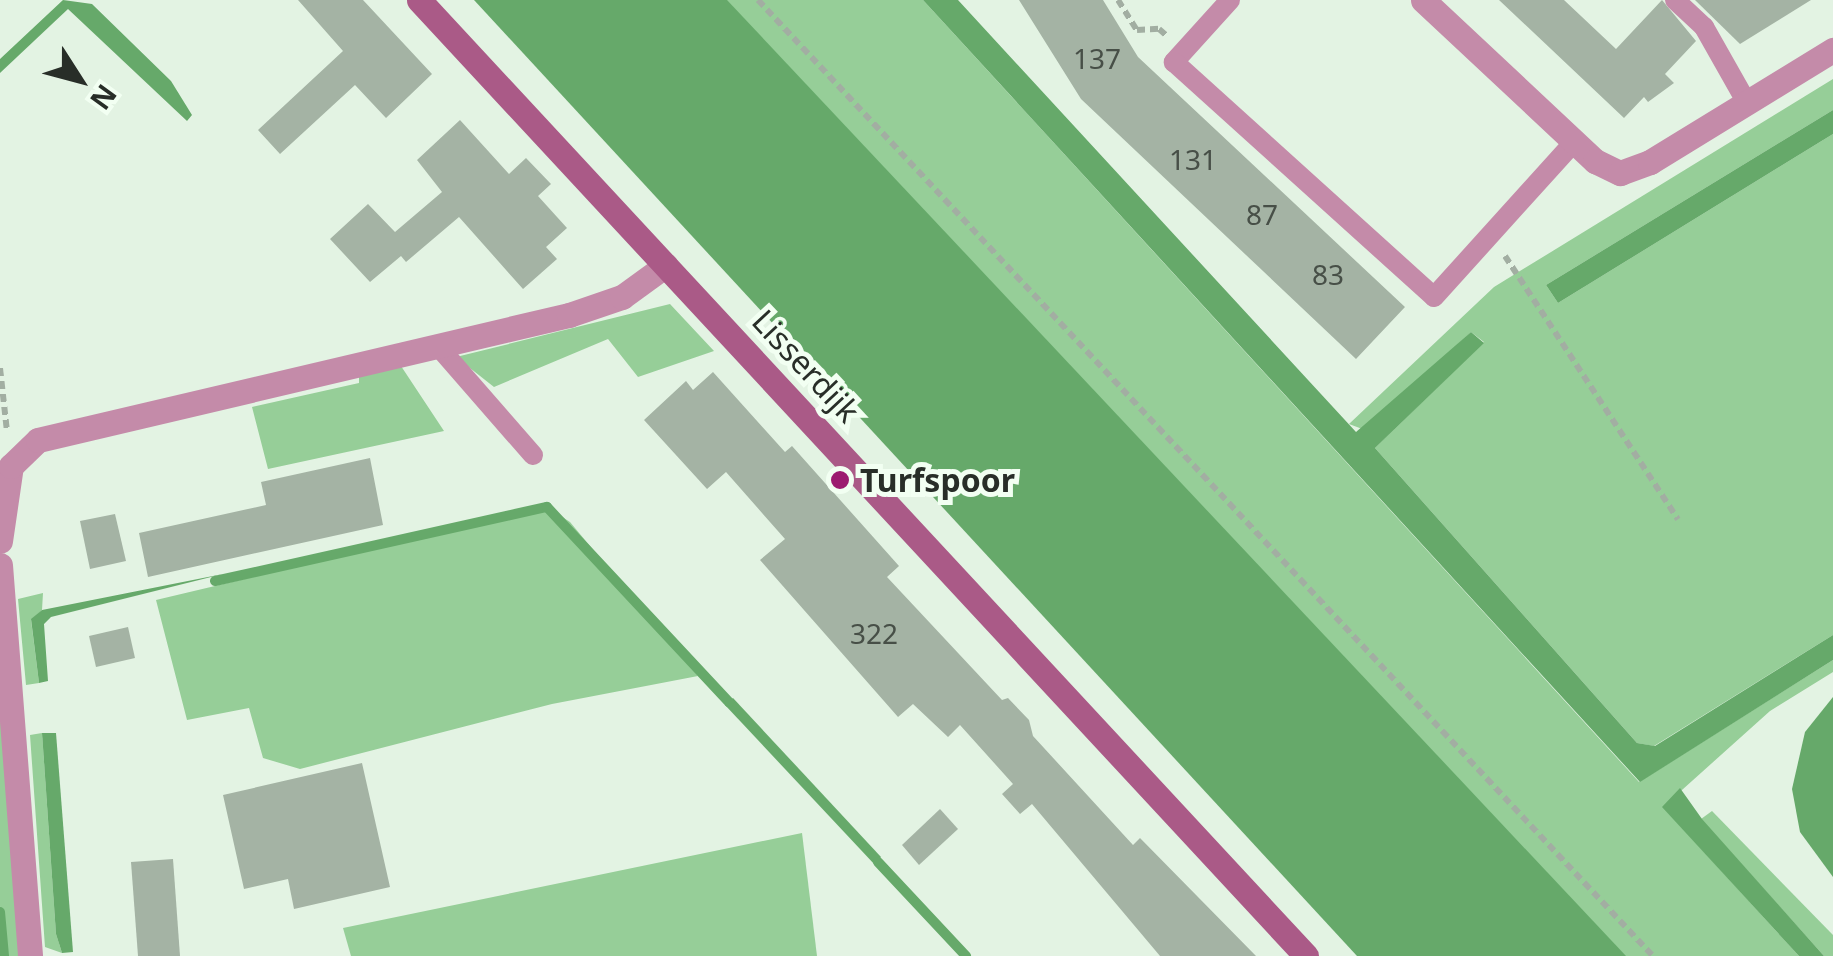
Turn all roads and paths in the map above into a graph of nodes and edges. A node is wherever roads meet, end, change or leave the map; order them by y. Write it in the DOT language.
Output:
graph roads {
  1 [pos="419,0"];
  2 [pos="758,0"];
  3 [pos="1118,0"];
  4 [pos="1230,0"];
  5 [pos="1423,0"];
  6 [pos="1676,0"];
  7 [pos="1184,50"];
  8 [pos="1833,50"];
  9 [pos="1747,102"];
  10 [pos="1574,142"];
  11 [pos="1490,235"];
  12 [pos="666,265"];
  13 [pos="437,345"];
  14 [pos="0,368"];
  15 [pos="533,455"];
  16 [pos="11,466"];
  17 [pos="1678,520"];
  18 [pos="0,540"];
  19 [pos="1,578"];
  20 [pos="30,956"];
  21 [pos="1306,956"];
  22 [pos="1653,956"];
  1 -- 12 [label="street, Lisserdijk"];
  2 -- 22 [label="path"];
  3 -- 7 [label="path"];
  4 -- 7 [label="lane"];
  5 -- 10 [label="street"];
  6 -- 9 [label="lane"];
  7 -- 11 [label="lane"];
  8 -- 9 [label="street"];
  9 -- 10 [label="street"];
  10 -- 11 [label="lane"];
  11 -- 17 [label="path"];
  12 -- 13 [label="street"];
  12 -- 21 [label="street, Lisserdijk"];
  13 -- 15 [label="lane"];
  13 -- 16 [label="street"];
  14 -- 16 [label="path"];
  16 -- 18 [label="street"];
  19 -- 20 [label="street"];
}
